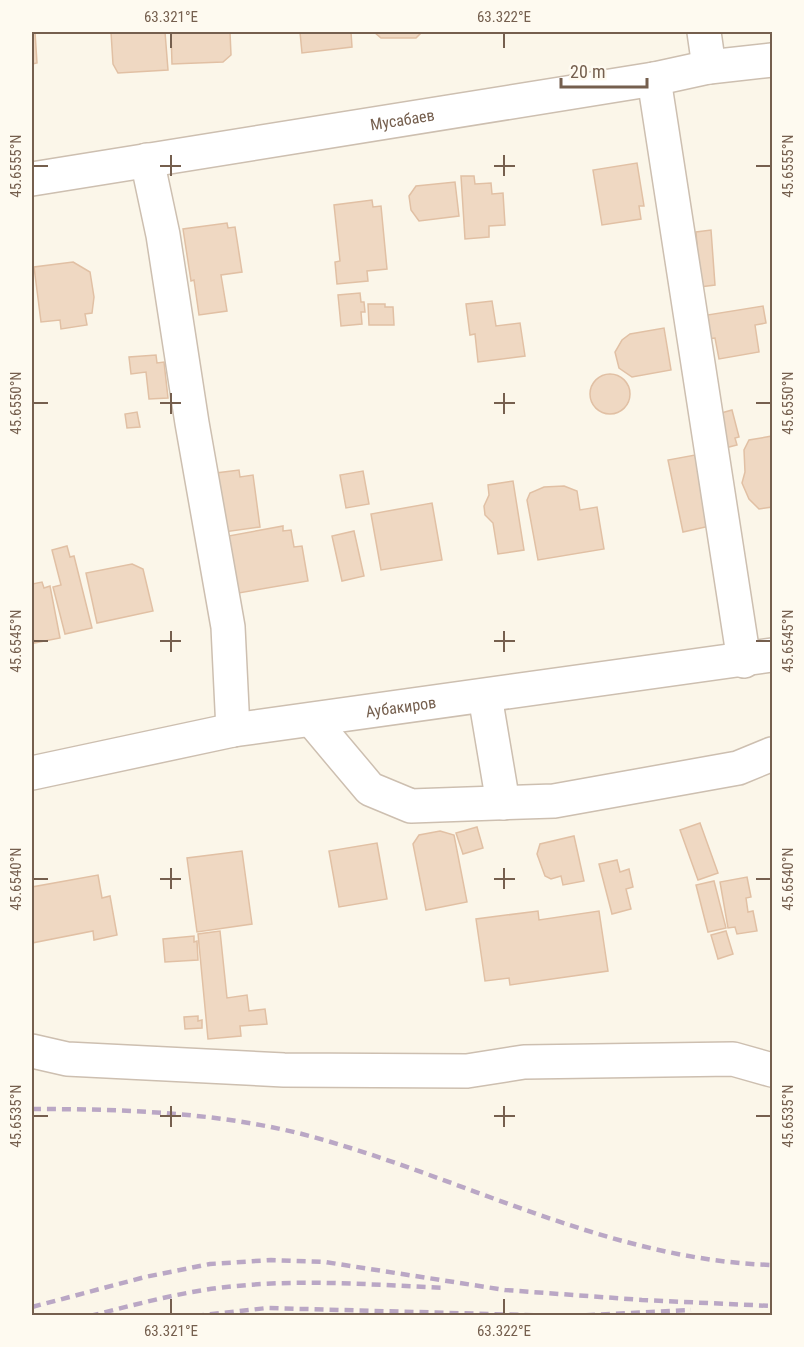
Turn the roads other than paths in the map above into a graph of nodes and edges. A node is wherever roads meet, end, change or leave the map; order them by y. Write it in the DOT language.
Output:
graph roads {
  1 [pos="704,32"];
  2 [pos="772,60"];
  3 [pos="709,67"];
  4 [pos="654,79"];
  5 [pos="147,160"];
  6 [pos="32,179"];
  7 [pos="758,658"];
  8 [pos="485,696"];
  9 [pos="312,720"];
  10 [pos="233,730"];
  11 [pos="772,754"];
  12 [pos="32,772"];
  13 [pos="503,803"];
  14 [pos="32,1052"];
  15 [pos="772,1070"];
  1 -- 3 [label="street"];
  2 -- 3 [label="street, Мусабаев"];
  3 -- 4 [label="street, Мусабаев"];
  4 -- 5 [label="street, Мусабаев"];
  4 -- 7 [label="street"];
  5 -- 6 [label="street, Мусабаев"];
  5 -- 10 [label="street"];
  7 -- 8 [label="street, Аубакиров"];
  8 -- 9 [label="street, Аубакиров"];
  8 -- 13 [label="street"];
  9 -- 10 [label="street, Аубакиров"];
  9 -- 13 [label="street"];
  10 -- 12 [label="street, Аубакиров"];
  11 -- 13 [label="street"];
  14 -- 15 [label="street"];
}
